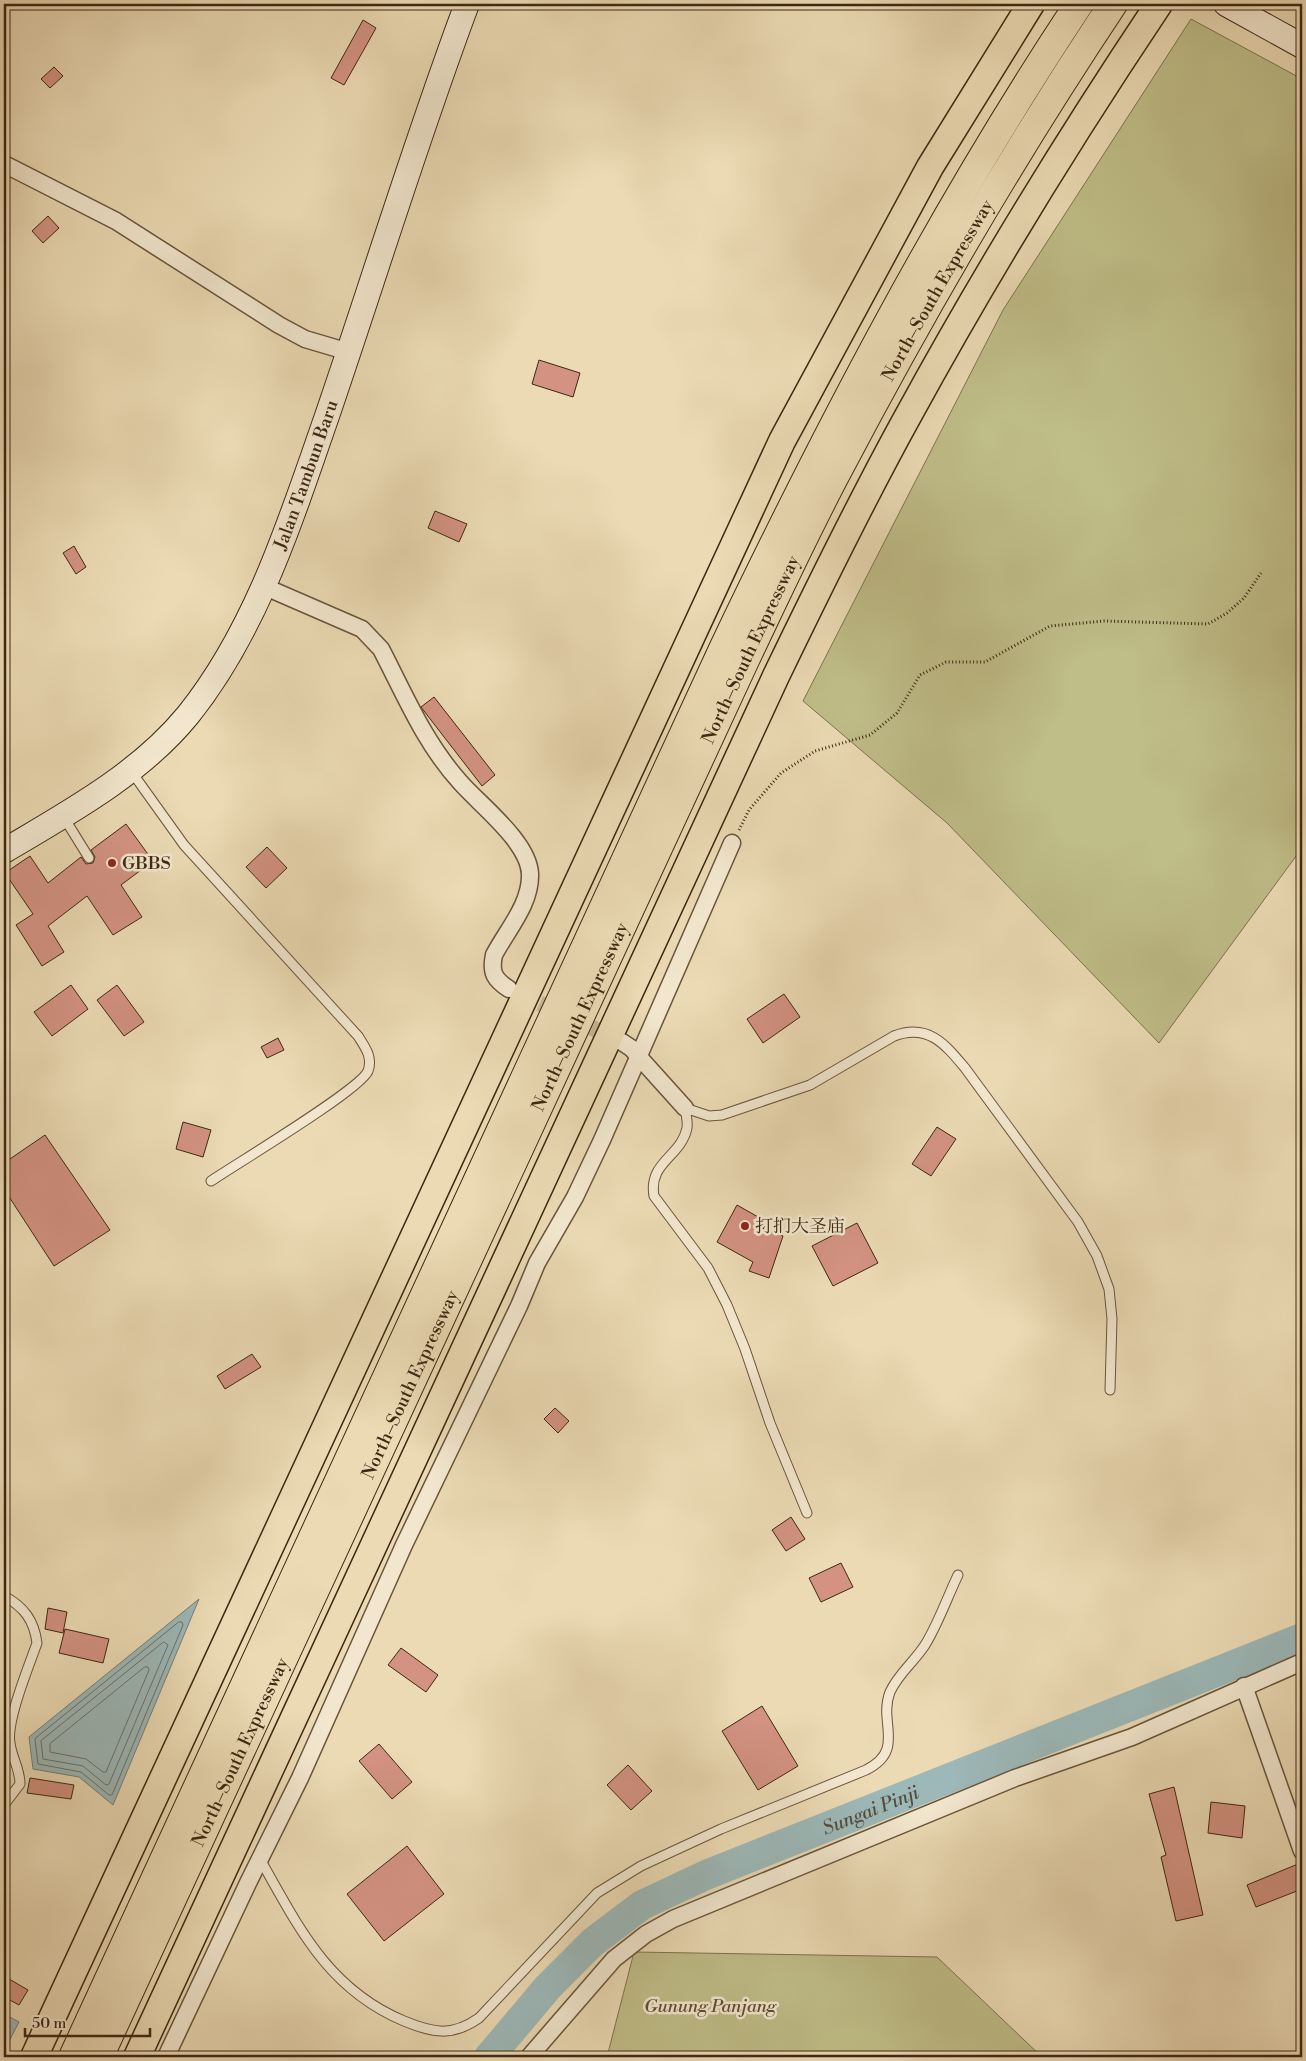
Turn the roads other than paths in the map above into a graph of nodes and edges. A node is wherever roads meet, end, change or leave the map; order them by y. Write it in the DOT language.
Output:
graph roads {
  1 [pos="466,4"];
  2 [pos="1030,4"];
  3 [pos="1079,4"];
  4 [pos="1113,4"];
  5 [pos="1159,4"];
  6 [pos="1226,4"];
  7 [pos="1302,46"];
  8 [pos="4,164"];
  9 [pos="349,352"];
  10 [pos="262,586"];
  11 [pos="130,769"];
  12 [pos="63,815"];
  13 [pos="732,843"];
  14 [pos="4,851"];
  15 [pos="89,858"];
  16 [pos="509,989"];
  17 [pos="622,1042"];
  18 [pos="640,1057"];
  19 [pos="686,1108"];
  20 [pos="211,1181"];
  21 [pos="1110,1390"];
  22 [pos="807,1513"];
  23 [pos="958,1575"];
  24 [pos="4,1596"];
  25 [pos="1302,1662"];
  26 [pos="1244,1686"];
  27 [pos="4,1805"];
  28 [pos="1302,1851"];
  29 [pos="260,1859"];
  30 [pos="34,2057"];
  31 [pos="73,2057"];
  32 [pos="99,2057"];
  33 [pos="137,2057"];
  34 [pos="166,2057"];
  35 [pos="529,2057"];
  1 -- 9 [label="main road, Jalan Tambun Baru"];
  2 -- 30 [label="main road"];
  3 -- 31 [label="highway, North–South Expressway"];
  4 -- 32 [label="highway, North–South Expressway"];
  5 -- 33 [label="main road"];
  6 -- 7 [label="main road"];
  8 -- 9 [label="street"];
  9 -- 10 [label="main road, Jalan Tambun Baru"];
  10 -- 11 [label="main road, Jalan Tambun Baru"];
  10 -- 16 [label="street"];
  11 -- 12 [label="main road, Jalan Tambun Baru"];
  11 -- 20 [label="lane"];
  12 -- 14 [label="main road, Jalan Tambun Baru"];
  12 -- 15 [label="lane"];
  13 -- 18 [label="street"];
  17 -- 18 [label="street"];
  18 -- 19 [label="street"];
  18 -- 29 [label="street"];
  19 -- 21 [label="lane"];
  19 -- 22 [label="lane"];
  23 -- 29 [label="lane"];
  24 -- 27 [label="lane"];
  25 -- 26 [label="street"];
  26 -- 28 [label="street"];
  26 -- 35 [label="street"];
  29 -- 34 [label="street"];
}
